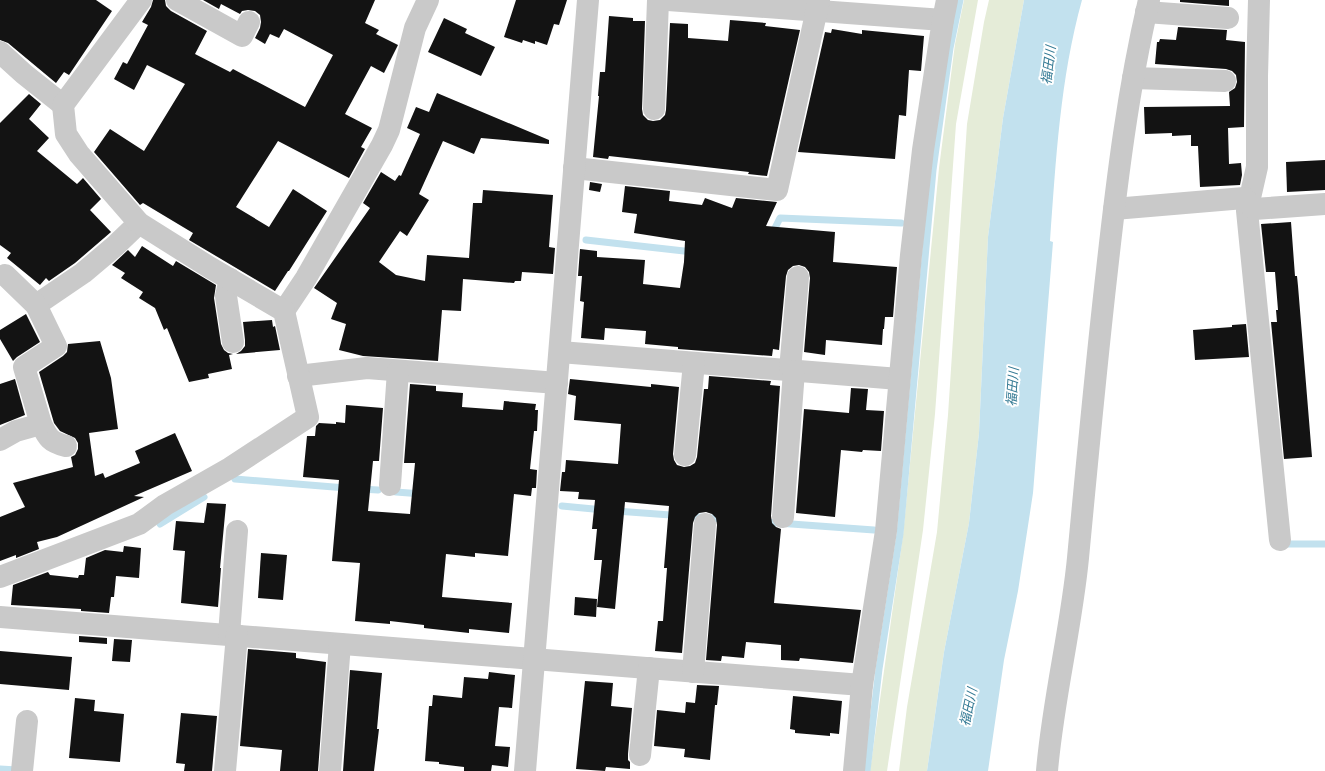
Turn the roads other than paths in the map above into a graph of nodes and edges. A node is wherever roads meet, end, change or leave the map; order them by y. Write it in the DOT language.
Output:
graph roads {
  1 [pos="141,0"];
  2 [pos="177,0"];
  3 [pos="428,0"];
  4 [pos="588,0"];
  5 [pos="658,0"];
  6 [pos="669,0"];
  7 [pos="1259,0"];
  8 [pos="818,5"];
  9 [pos="1148,6"];
  10 [pos="945,10"];
  11 [pos="1228,18"];
  12 [pos="249,22"];
  13 [pos="0,52"];
  14 [pos="1133,78"];
  15 [pos="1225,81"];
  16 [pos="63,105"];
  17 [pos="654,109"];
  18 [pos="574,168"];
  19 [pos="1248,203"];
  20 [pos="1325,204"];
  21 [pos="1114,209"];
  22 [pos="139,223"];
  23 [pos="2,275"];
  24 [pos="798,277"];
  25 [pos="230,279"];
  26 [pos="36,305"];
  27 [pos="284,311"];
  28 [pos="233,342"];
  29 [pos="560,352"];
  30 [pos="694,363"];
  31 [pos="792,370"];
  32 [pos="398,371"];
  33 [pos="298,376"];
  34 [pos="900,379"];
  35 [pos="557,383"];
  36 [pos="41,424"];
  37 [pos="0,440"];
  38 [pos="66,446"];
  39 [pos="685,455"];
  40 [pos="390,485"];
  41 [pos="783,517"];
  42 [pos="705,524"];
  43 [pos="237,531"];
  44 [pos="1280,540"];
  45 [pos="0,577"];
  46 [pos="0,617"];
  47 [pos="233,635"];
  48 [pos="340,644"];
  49 [pos="534,659"];
  50 [pos="649,668"];
  51 [pos="693,672"];
  52 [pos="862,685"];
  53 [pos="27,721"];
  54 [pos="640,754"];
  55 [pos="22,771"];
  56 [pos="225,771"];
  57 [pos="330,771"];
  58 [pos="525,771"];
  59 [pos="854,771"];
  60 [pos="1048,771"];
  1 -- 16 [label="street"];
  2 -- 12 [label="street"];
  3 -- 27 [label="street"];
  4 -- 18 [label="street"];
  5 -- 17 [label="street"];
  6 -- 8 [label="street"];
  7 -- 19 [label="street"];
  8 -- 10 [label="street"];
  8 -- 18 [label="street"];
  9 -- 11 [label="street"];
  9 -- 14 [label="street"];
  10 -- 34 [label="street"];
  13 -- 16 [label="street"];
  14 -- 15 [label="street"];
  14 -- 21 [label="street"];
  16 -- 22 [label="street"];
  18 -- 29 [label="street"];
  19 -- 20 [label="street"];
  19 -- 21 [label="street"];
  19 -- 44 [label="street"];
  21 -- 60 [label="street"];
  22 -- 25 [label="street"];
  22 -- 26 [label="street"];
  23 -- 26 [label="street"];
  24 -- 31 [label="street"];
  25 -- 27 [label="street"];
  25 -- 28 [label="street"];
  26 -- 36 [label="street"];
  27 -- 33 [label="street"];
  29 -- 30 [label="street"];
  29 -- 35 [label="street"];
  30 -- 31 [label="street"];
  30 -- 39 [label="street"];
  31 -- 34 [label="street"];
  31 -- 41 [label="street"];
  32 -- 33 [label="street"];
  32 -- 35 [label="street"];
  32 -- 40 [label="street"];
  33 -- 45 [label="street"];
  34 -- 52 [label="street"];
  35 -- 49 [label="street"];
  36 -- 37 [label="street"];
  36 -- 38 [label="street"];
  42 -- 51 [label="street"];
  43 -- 47 [label="street"];
  46 -- 47 [label="street"];
  47 -- 48 [label="street"];
  47 -- 56 [label="street"];
  48 -- 49 [label="street"];
  48 -- 57 [label="street"];
  49 -- 50 [label="street"];
  49 -- 58 [label="street"];
  50 -- 51 [label="street"];
  50 -- 54 [label="street"];
  51 -- 52 [label="street"];
  52 -- 59 [label="street"];
  53 -- 55 [label="street"];
}
